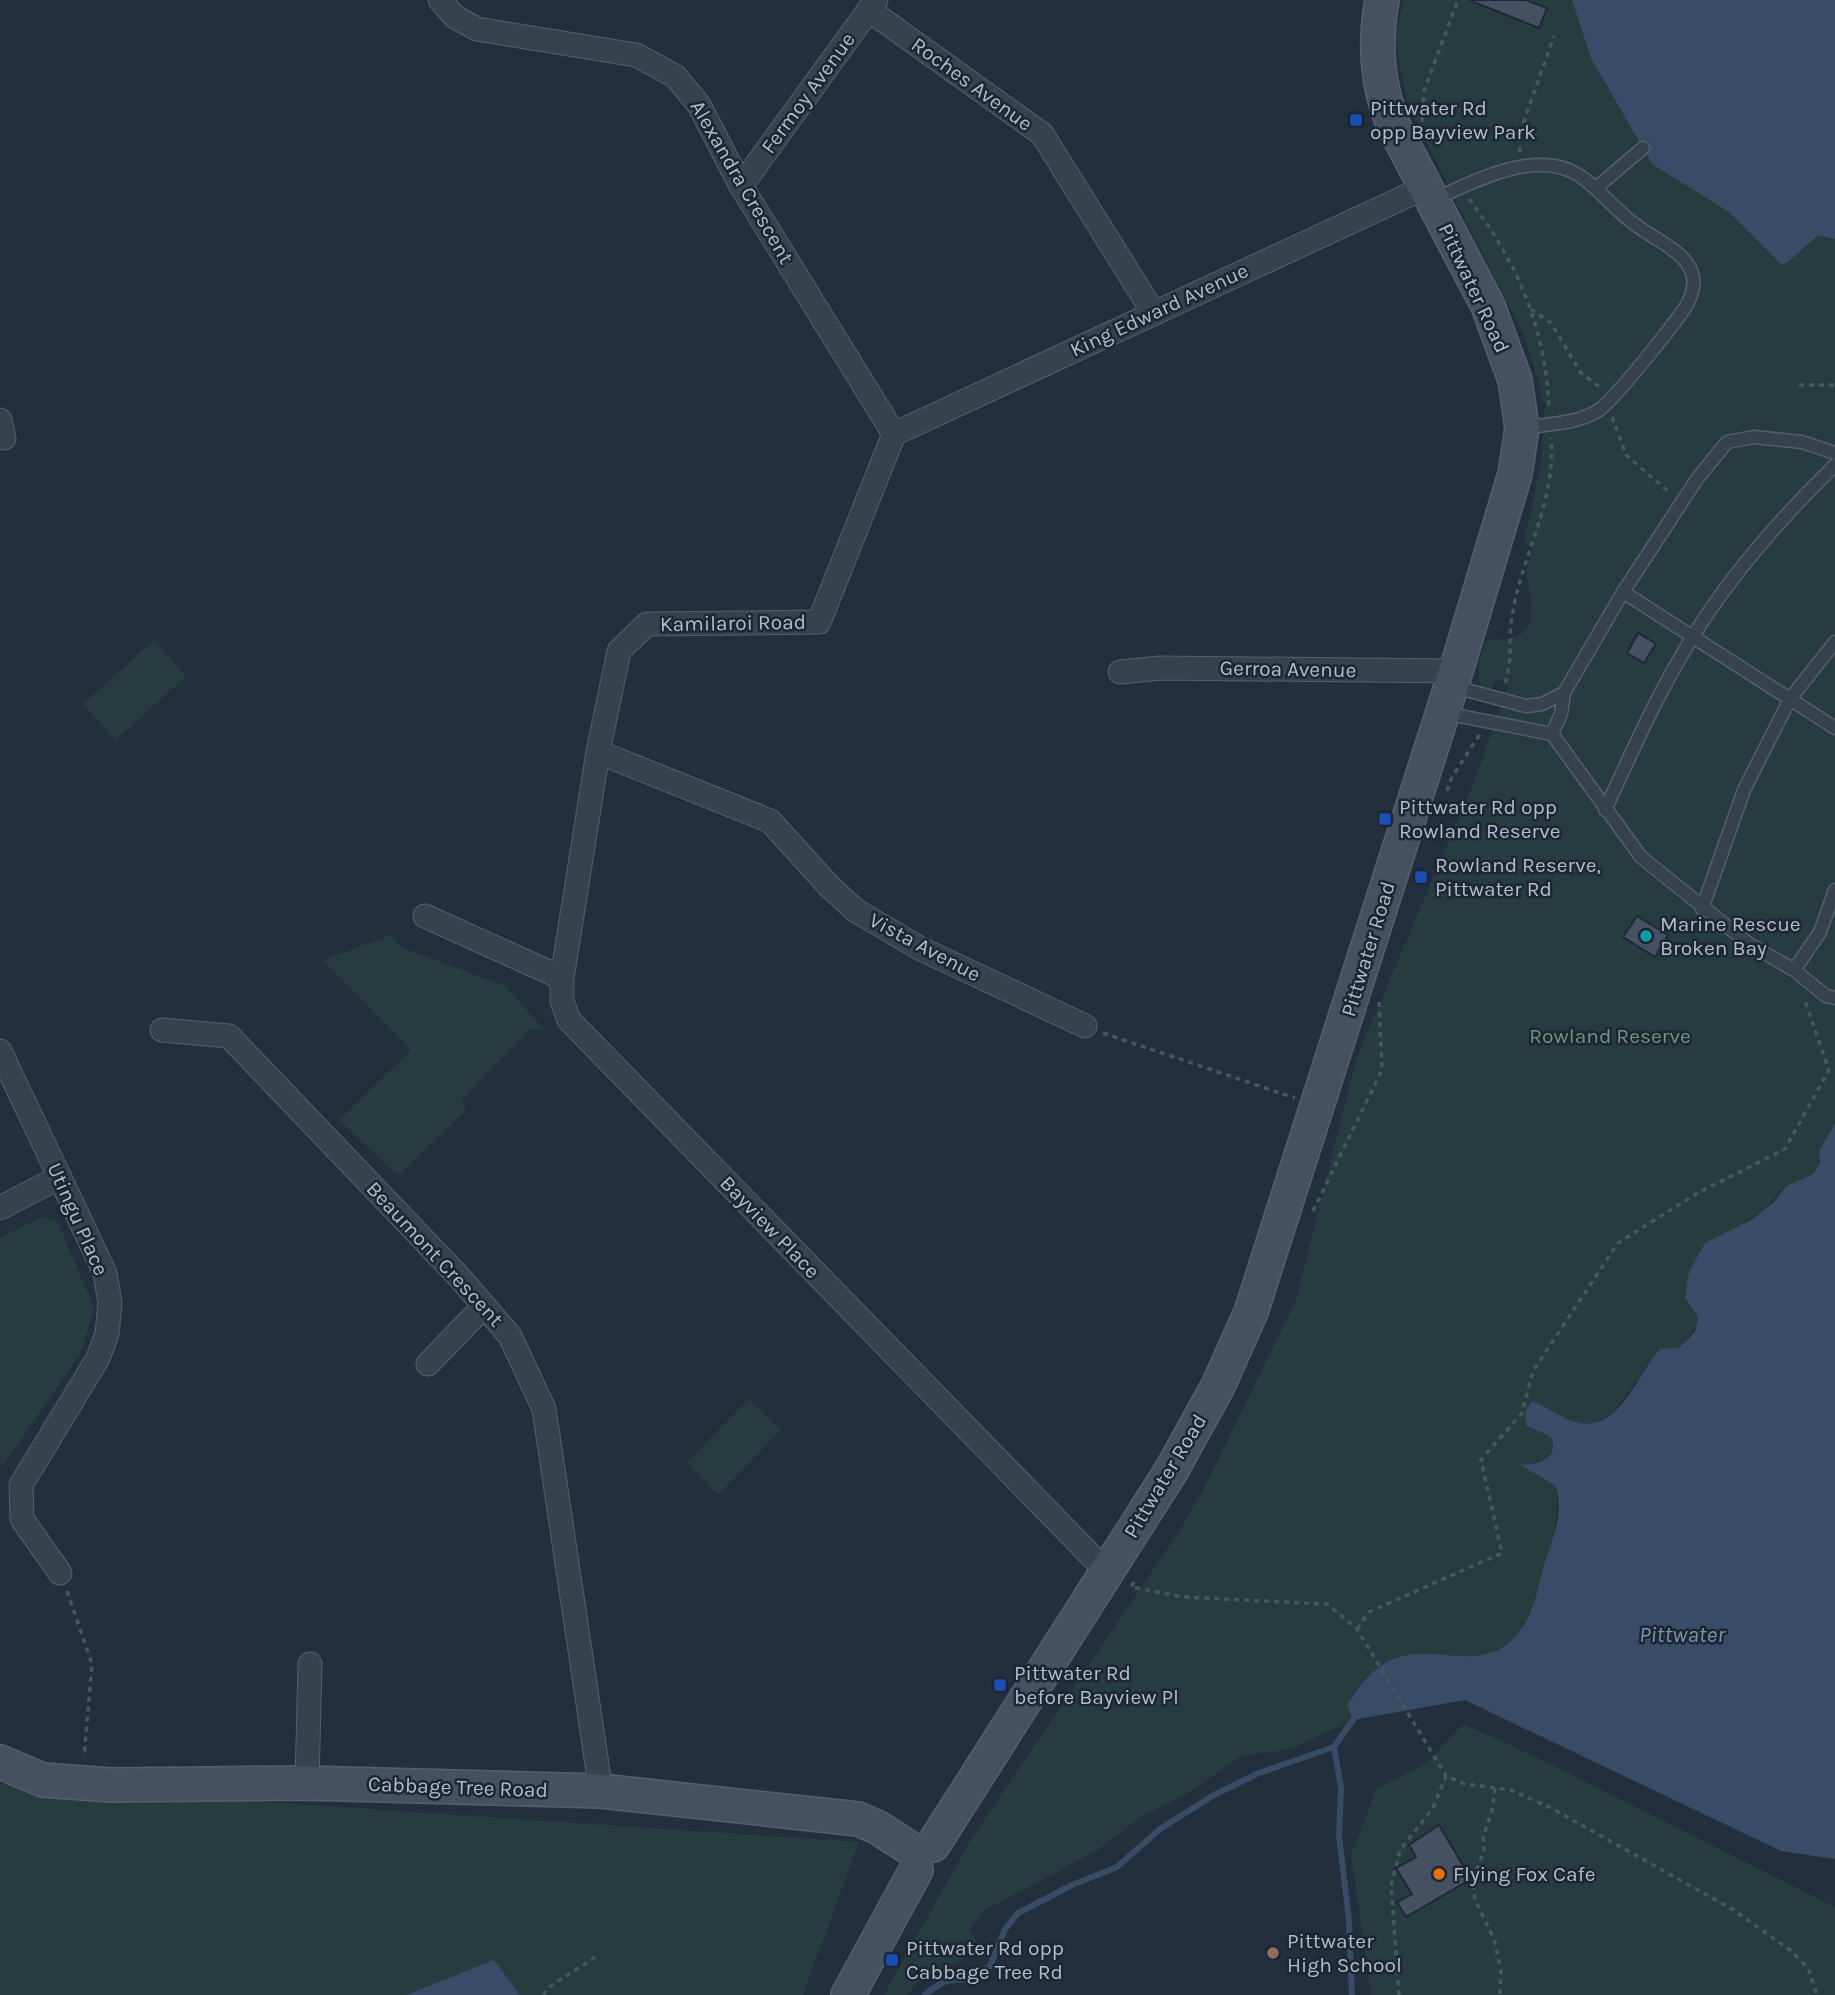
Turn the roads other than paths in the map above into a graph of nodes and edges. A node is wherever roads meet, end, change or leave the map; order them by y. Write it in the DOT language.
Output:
graph roads {
  1 [pos="440,0"];
  2 [pos="1382,0"];
  3 [pos="872,5"];
  4 [pos="1643,148"];
  5 [pos="741,186"];
  6 [pos="1596,188"];
  7 [pos="1429,194"];
  8 [pos="1153,312"];
  9 [pos="1521,428"];
  10 [pos="894,434"];
  11 [pos="1835,453"];
  12 [pos="1835,465"];
  13 [pos="1623,592"];
  14 [pos="1692,636"];
  15 [pos="1835,642"];
  16 [pos="1120,672"];
  17 [pos="1450,690"];
  18 [pos="1564,693"];
  19 [pos="1790,699"];
  20 [pos="1835,728"];
  21 [pos="1552,734"];
  22 [pos="598,752"];
  23 [pos="1605,810"];
  24 [pos="1835,890"];
  25 [pos="1702,909"];
  26 [pos="425,916"];
  27 [pos="1794,970"];
  28 [pos="562,978"];
  29 [pos="1835,998"];
  30 [pos="1085,1026"];
  31 [pos="162,1030"];
  32 [pos="0,1051"];
  33 [pos="60,1177"];
  34 [pos="0,1208"];
  35 [pos="484,1306"];
  36 [pos="428,1364"];
  37 [pos="60,1573"];
  38 [pos="1119,1580"];
  39 [pos="310,1664"];
  40 [pos="0,1762"];
  41 [pos="307,1783"];
  42 [pos="601,1791"];
  43 [pos="920,1855"];
  44 [pos="848,1995"];
  1 -- 5 [label="street, Alexandra Crescent"];
  2 -- 7 [label="main road, Pittwater Road"];
  3 -- 5 [label="street, Fermoy Avenue"];
  3 -- 8 [label="street, Roches Avenue"];
  4 -- 6 [label="lane"];
  5 -- 10 [label="street, Alexandra Crescent"];
  6 -- 7 [label="lane"];
  6 -- 9 [label="lane"];
  7 -- 8 [label="street, King Edward Avenue"];
  7 -- 9 [label="main road, Pittwater Road"];
  8 -- 10 [label="street, King Edward Avenue"];
  9 -- 17 [label="main road, Pittwater Road"];
  10 -- 22 [label="street, Kamilaroi Road"];
  11 -- 13 [label="lane"];
  12 -- 14 [label="lane"];
  13 -- 14 [label="lane"];
  13 -- 18 [label="lane"];
  14 -- 19 [label="lane"];
  14 -- 23 [label="lane"];
  15 -- 19 [label="lane"];
  16 -- 17 [label="street, Gerroa Avenue"];
  17 -- 18 [label="lane"];
  17 -- 21 [label="lane"];
  17 -- 38 [label="main road, Pittwater Road"];
  18 -- 21 [label="lane"];
  19 -- 20 [label="lane"];
  19 -- 25 [label="lane"];
  21 -- 23 [label="lane"];
  22 -- 28 [label="street, Kamilaroi Road"];
  22 -- 30 [label="street, Vista Avenue"];
  23 -- 25 [label="lane"];
  24 -- 27 [label="lane"];
  25 -- 27 [label="lane"];
  26 -- 28 [label="street"];
  27 -- 29 [label="lane"];
  28 -- 38 [label="street, Bayview Place"];
  31 -- 35 [label="street, Beaumont Crescent"];
  32 -- 33 [label="street, Utingu Place"];
  33 -- 34 [label="street"];
  33 -- 37 [label="street, Utingu Place"];
  35 -- 36 [label="street"];
  35 -- 42 [label="street, Beaumont Crescent"];
  38 -- 43 [label="main road, Pittwater Road"];
  39 -- 41 [label="street"];
  40 -- 41 [label="main road, Cabbage Tree Road"];
  41 -- 42 [label="main road, Cabbage Tree Road"];
  42 -- 43 [label="main road, Cabbage Tree Road"];
  43 -- 44 [label="main road, Pittwater Road"];
}
